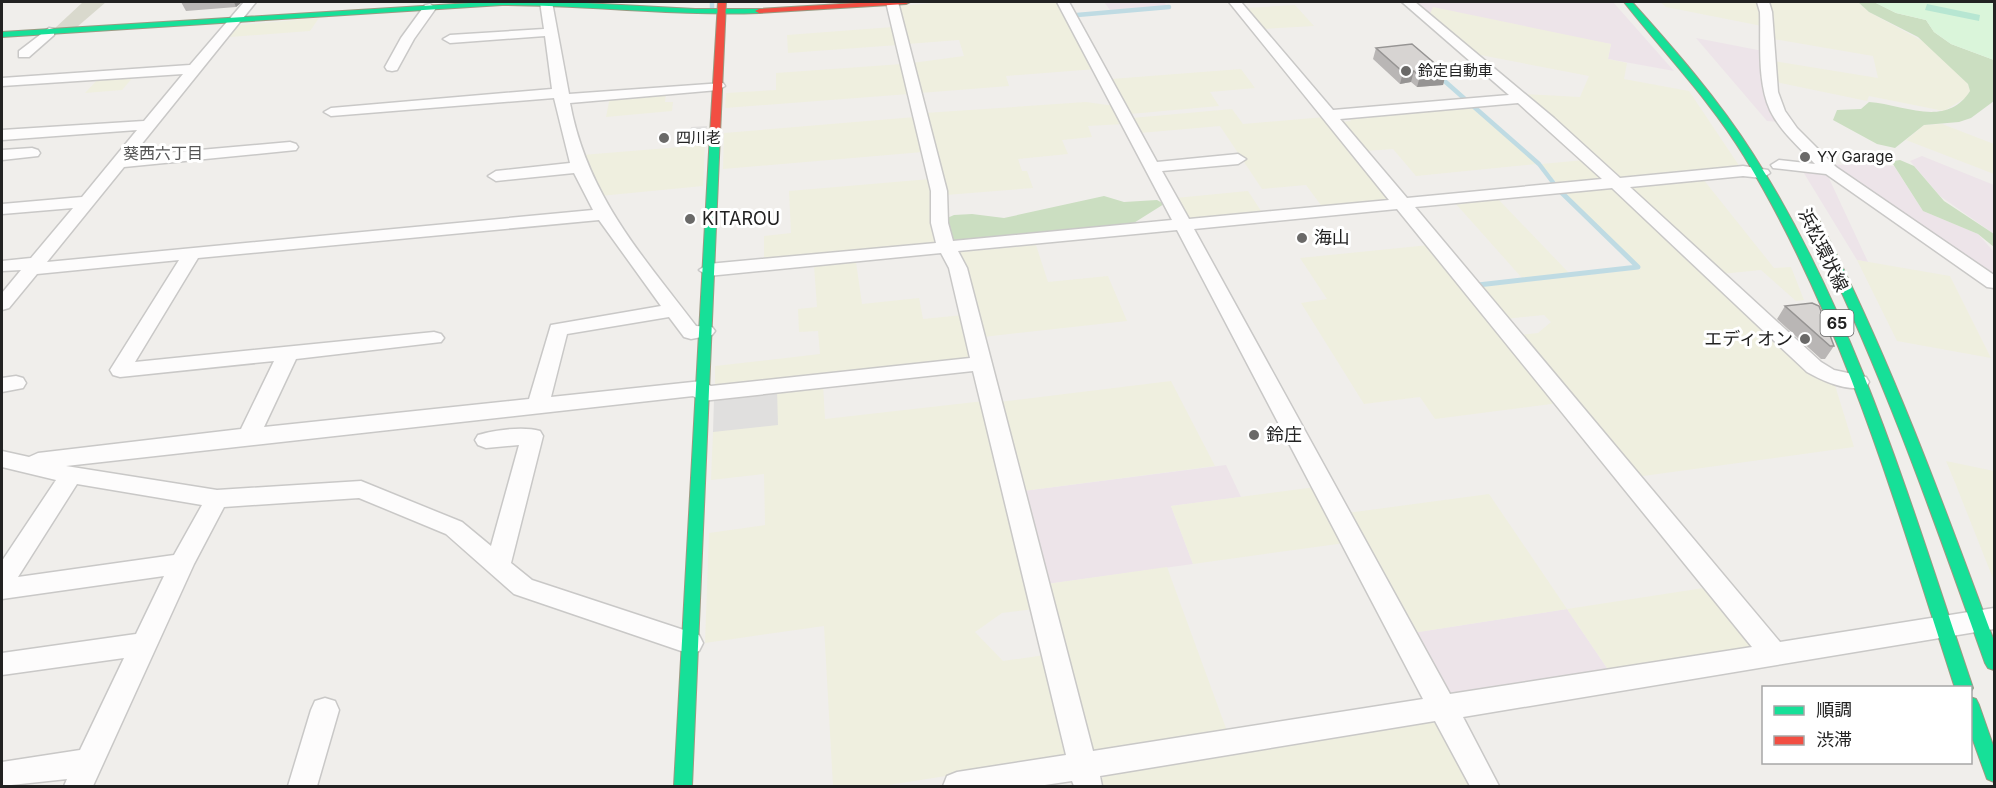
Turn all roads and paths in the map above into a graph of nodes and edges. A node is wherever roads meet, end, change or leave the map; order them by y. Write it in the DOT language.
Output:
graph roads {
  1 [pos="250,2"];
  2 [pos="546,2"];
  3 [pos="896,2"];
  4 [pos="1064,2"];
  5 [pos="1235,2"];
  6 [pos="1408,2"];
  7 [pos="1628,2"];
  8 [pos="1645,2"];
  9 [pos="1763,2"];
  10 [pos="807,5"];
  11 [pos="429,6"];
  12 [pos="721,7"];
  13 [pos="1657,13"];
  14 [pos="234,20"];
  15 [pos="49,32"];
  16 [pos="551,32"];
  17 [pos="2,35"];
  18 [pos="450,39"];
  19 [pos="24,54"];
  20 [pos="392,67"];
  21 [pos="193,69"];
  22 [pos="2,82"];
  23 [pos="718,86"];
  24 [pos="563,96"];
  25 [pos="1522,98"];
  26 [pos="331,112"];
  27 [pos="1329,115"];
  28 [pos="148,125"];
  29 [pos="2,135"];
  30 [pos="290,147"];
  31 [pos="32,153"];
  32 [pos="2,155"];
  33 [pos="1238,159"];
  34 [pos="1776,160"];
  35 [pos="121,162"];
  36 [pos="580,167"];
  37 [pos="1153,167"];
  38 [pos="1830,170"];
  39 [pos="1762,173"];
  40 [pos="496,176"];
  41 [pos="1790,182"];
  42 [pos="1616,184"];
  43 [pos="1802,201"];
  44 [pos="87,202"];
  45 [pos="1403,204"];
  46 [pos="2,209"];
  47 [pos="604,214"];
  48 [pos="1184,226"];
  49 [pos="946,249"];
  50 [pos="192,254"];
  51 [pos="2,266"];
  52 [pos="34,266"];
  53 [pos="708,270"];
  54 [pos="1995,283"];
  55 [pos="2,304"];
  56 [pos="674,310"];
  57 [pos="705,331"];
  58 [pos="434,338"];
  59 [pos="288,353"];
  60 [pos="982,363"];
  61 [pos="1859,382"];
  62 [pos="702,391"];
  63 [pos="538,405"];
  64 [pos="249,435"];
  65 [pos="486,440"];
  66 [pos="13,461"];
  67 [pos="71,475"];
  68 [pos="217,499"];
  69 [pos="182,564"];
  70 [pos="498,567"];
  71 [pos="2,581"];
  72 [pos="2,589"];
  73 [pos="1987,620"];
  74 [pos="1943,628"];
  75 [pos="690,643"];
  76 [pos="146,644"];
  77 [pos="1775,654"];
  78 [pos="1995,663"];
  79 [pos="2,664"];
  80 [pos="1965,686"];
  81 [pos="1443,708"];
  82 [pos="1972,708"];
  83 [pos="326,710"];
  84 [pos="1995,773"];
  85 [pos="84,774"];
  86 [pos="2,775"];
  87 [pos="1085,776"];
  88 [pos="302,786"];
  89 [pos="683,786"];
  90 [pos="957,786"];
  91 [pos="1485,786"];
  1 -- 14 [label="street"];
  2 -- 11 [label="street"];
  2 -- 12 [label="street"];
  2 -- 16 [label="street"];
  3 -- 10 [label="street"];
  3 -- 49 [label="street"];
  4 -- 37 [label="street"];
  5 -- 27 [label="street"];
  6 -- 25 [label="street"];
  7 -- 39 [label="street, 浜松環状線 / 65"];
  8 -- 13 [label="street"];
  9 -- 38 [label="street"];
  10 -- 12 [label="street"];
  11 -- 14 [label="street"];
  11 -- 20 [label="street"];
  12 -- 23 [label="street"];
  14 -- 15 [label="street"];
  14 -- 21 [label="street"];
  15 -- 17 [label="street"];
  15 -- 19 [label="street"];
  16 -- 18 [label="street"];
  16 -- 24 [label="street"];
  21 -- 22 [label="street"];
  21 -- 28 [label="street"];
  23 -- 24 [label="street"];
  23 -- 53 [label="street"];
  24 -- 26 [label="street"];
  24 -- 36 [label="street"];
  25 -- 27 [label="street"];
  25 -- 42 [label="street"];
  27 -- 45 [label="street"];
  28 -- 29 [label="street"];
  28 -- 35 [label="street"];
  30 -- 35 [label="street"];
  31 -- 32 [label="street"];
  33 -- 37 [label="street"];
  34 -- 38 [label="street"];
  34 -- 41 [label="street"];
  35 -- 44 [label="street"];
  36 -- 40 [label="street"];
  36 -- 47 [label="street"];
  37 -- 48 [label="street"];
  38 -- 54 [label="street"];
  39 -- 42 [label="street"];
  39 -- 61 [label="street, 浜松環状線 / 65"];
  42 -- 45 [label="street"];
  42 -- 61 [label="street"];
  43 -- 73 [label="street, 浜松環状線 / 65"];
  44 -- 46 [label="street"];
  44 -- 52 [label="street"];
  45 -- 48 [label="street"];
  45 -- 77 [label="street"];
  47 -- 50 [label="street"];
  47 -- 56 [label="street"];
  48 -- 49 [label="street"];
  48 -- 81 [label="street"];
  49 -- 53 [label="street"];
  49 -- 60 [label="street"];
  50 -- 52 [label="street"];
  50 -- 59 [label="street"];
  51 -- 52 [label="street"];
  52 -- 55 [label="street"];
  53 -- 57 [label="street"];
  56 -- 57 [label="street"];
  56 -- 63 [label="street"];
  57 -- 62 [label="street"];
  58 -- 59 [label="street"];
  59 -- 64 [label="street"];
  60 -- 62 [label="street"];
  60 -- 87 [label="street"];
  61 -- 74 [label="street, 浜松環状線 / 65"];
  62 -- 63 [label="street"];
  62 -- 75 [label="street"];
  63 -- 64 [label="street"];
  64 -- 66 [label="street"];
  65 -- 70 [label="street"];
  66 -- 67 [label="street"];
  67 -- 68 [label="street"];
  67 -- 71 [label="street"];
  68 -- 69 [label="street"];
  68 -- 70 [label="street"];
  69 -- 72 [label="street"];
  69 -- 76 [label="street"];
  70 -- 75 [label="street"];
  73 -- 74 [label="street"];
  73 -- 78 [label="street, 浜松環状線 / 65"];
  74 -- 77 [label="street"];
  74 -- 80 [label="street, 浜松環状線 / 65"];
  75 -- 89 [label="street"];
  76 -- 79 [label="street"];
  76 -- 85 [label="street"];
  77 -- 81 [label="street"];
  81 -- 87 [label="street"];
  81 -- 91 [label="street"];
  82 -- 84 [label="street"];
  83 -- 88 [label="street"];
  85 -- 86 [label="street"];
  87 -- 90 [label="street"];
}
